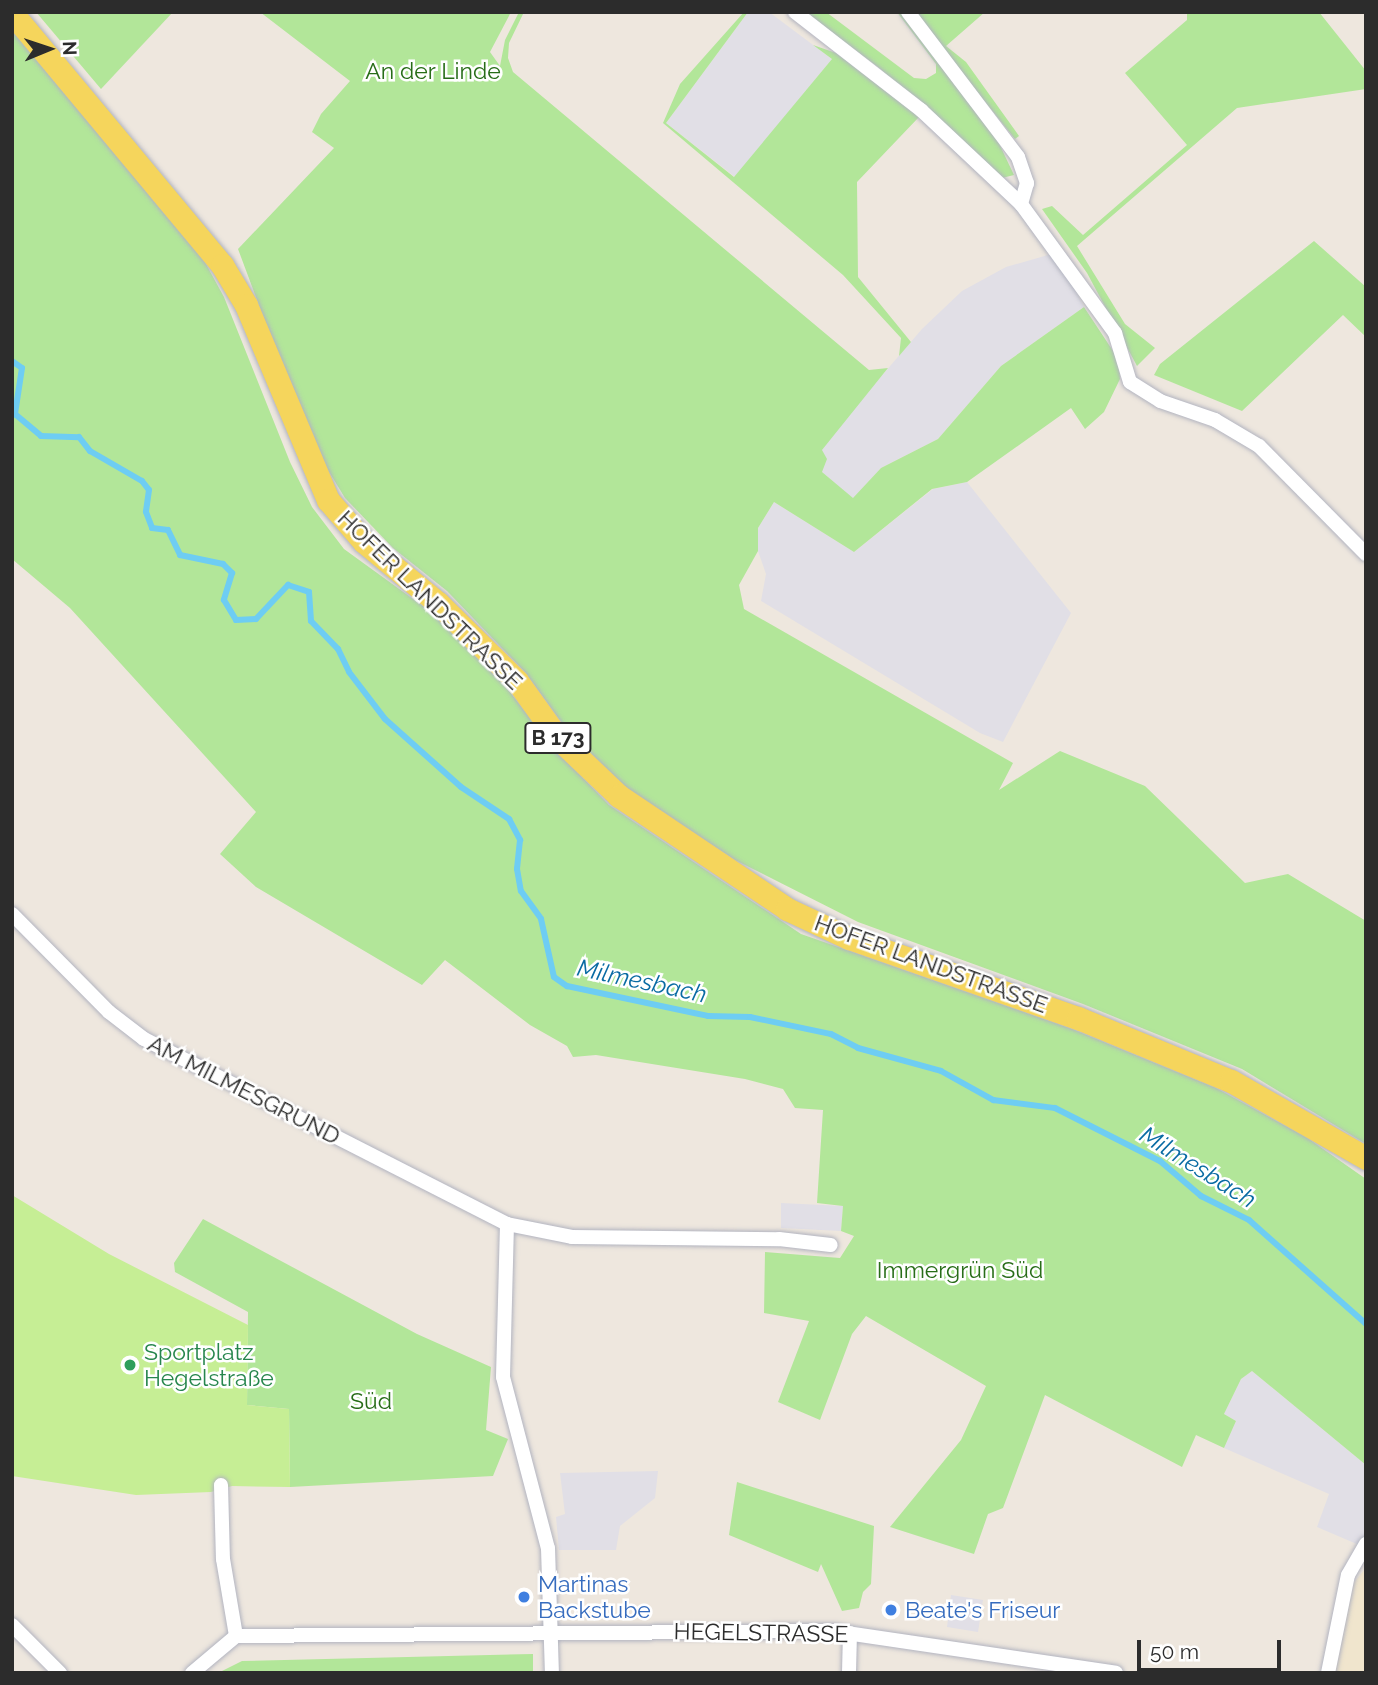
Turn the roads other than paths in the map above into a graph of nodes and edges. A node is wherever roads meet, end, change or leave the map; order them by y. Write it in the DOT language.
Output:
graph roads {
  1 [pos="795,12"];
  2 [pos="908,12"];
  3 [pos="12,13"];
  4 [pos="1021,204"];
  5 [pos="1366,554"];
  6 [pos="12,914"];
  7 [pos="1366,1158"];
  8 [pos="507,1224"];
  9 [pos="831,1245"];
  10 [pos="221,1485"];
  11 [pos="1366,1544"];
  12 [pos="12,1625"];
  13 [pos="552,1632"];
  14 [pos="850,1633"];
  15 [pos="236,1636"];
  16 [pos="60,1673"];
  17 [pos="191,1673"];
  18 [pos="552,1673"];
  19 [pos="849,1673"];
  20 [pos="1115,1673"];
  21 [pos="1328,1673"];
  1 -- 4 [label="street"];
  2 -- 4 [label="street"];
  3 -- 7 [label="main road, HOFER LANDSTRASSE / B 173"];
  4 -- 5 [label="street"];
  6 -- 8 [label="street, AM MILMESGRUND"];
  8 -- 9 [label="street, AM MILMESGRUND"];
  8 -- 13 [label="street"];
  10 -- 15 [label="street"];
  11 -- 21 [label="street"];
  12 -- 16 [label="street"];
  13 -- 14 [label="street, HEGELSTRASSE"];
  13 -- 15 [label="street, HEGELSTRASSE"];
  13 -- 18 [label="street"];
  14 -- 19 [label="street"];
  14 -- 20 [label="street, HEGELSTRASSE"];
  15 -- 17 [label="street"];
}
